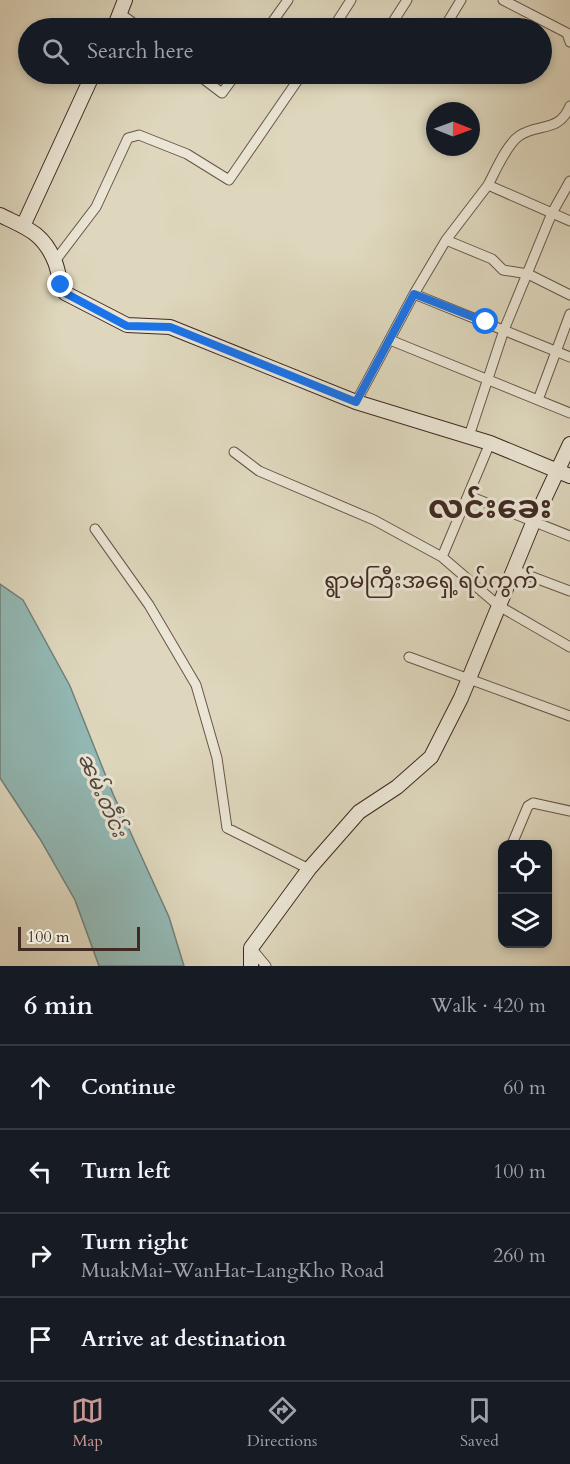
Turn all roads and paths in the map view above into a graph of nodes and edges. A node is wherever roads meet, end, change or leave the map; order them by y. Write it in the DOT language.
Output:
graph roads {
  1 [pos="288,0"];
  2 [pos="351,0"];
  3 [pos="407,0"];
  4 [pos="461,0"];
  5 [pos="503,0"];
  6 [pos="275,18"];
  7 [pos="339,18"];
  8 [pos="396,18"];
  9 [pos="450,18"];
  10 [pos="538,18"];
  11 [pos="552,25"];
  12 [pos="570,42"];
  13 [pos="88,84"];
  14 [pos="210,84"];
  15 [pos="229,84"];
  16 [pos="295,84"];
  17 [pos="570,106"];
  18 [pos="570,181"];
  19 [pos="488,184"];
  20 [pos="552,213"];
  21 [pos="0,215"];
  22 [pos="570,221"];
  23 [pos="22,226"];
  24 [pos="446,240"];
  25 [pos="55,261"];
  26 [pos="528,274"];
  27 [pos="414,294"];
  28 [pos="570,295"];
  29 [pos="570,314"];
  30 [pos="504,330"];
  31 [pos="390,340"];
  32 [pos="557,351"];
  33 [pos="570,357"];
  34 [pos="487,380"];
  35 [pos="538,400"];
  36 [pos="356,402"];
  37 [pos="570,413"];
  38 [pos="469,436"];
  39 [pos="490,443"];
  40 [pos="570,444"];
  41 [pos="234,452"];
  42 [pos="564,473"];
  43 [pos="469,496"];
  44 [pos="533,522"];
  45 [pos="95,529"];
  46 [pos="570,536"];
  47 [pos="442,557"];
  48 [pos="514,570"];
  49 [pos="570,591"];
  50 [pos="499,606"];
  51 [pos="570,647"];
  52 [pos="409,657"];
  53 [pos="468,679"];
  54 [pos="570,716"];
  55 [pos="570,811"];
  56 [pos="514,840"];
  57 [pos="309,869"];
  58 [pos="252,948"];
  59 [pos="251,966"];
  60 [pos="266,966"];
  1 -- 6 [label="street"];
  2 -- 7 [label="street"];
  3 -- 8 [label="street"];
  4 -- 9 [label="street"];
  5 -- 10 [label="street"];
  11 -- 12 [label="street"];
  13 -- 23 [label="street"];
  14 -- 15 [label="street"];
  16 -- 25 [label="street"];
  17 -- 19 [label="street"];
  18 -- 20 [label="street"];
  19 -- 20 [label="street"];
  19 -- 24 [label="street"];
  20 -- 22 [label="street"];
  20 -- 26 [label="street"];
  21 -- 23 [label="street"];
  23 -- 25 [label="street"];
  24 -- 26 [label="street"];
  24 -- 27 [label="street"];
  25 -- 36 [label="street"];
  26 -- 28 [label="street"];
  26 -- 30 [label="street"];
  27 -- 30 [label="street"];
  27 -- 31 [label="street"];
  29 -- 32 [label="street"];
  30 -- 32 [label="street"];
  30 -- 34 [label="street"];
  31 -- 34 [label="street"];
  31 -- 36 [label="street"];
  32 -- 33 [label="street"];
  32 -- 35 [label="street"];
  34 -- 35 [label="street"];
  34 -- 38 [label="street"];
  35 -- 37 [label="street"];
  36 -- 38 [label="street"];
  38 -- 39 [label="street"];
  39 -- 42 [label="street"];
  39 -- 43 [label="street"];
  40 -- 42 [label="street"];
  41 -- 47 [label="street"];
  42 -- 44 [label="street"];
  43 -- 44 [label="street"];
  43 -- 47 [label="street"];
  44 -- 46 [label="street"];
  44 -- 48 [label="street"];
  45 -- 57 [label="street"];
  47 -- 50 [label="street"];
  48 -- 49 [label="street"];
  48 -- 50 [label="street"];
  50 -- 51 [label="street"];
  50 -- 53 [label="street"];
  52 -- 53 [label="street"];
  53 -- 54 [label="street"];
  53 -- 57 [label="street"];
  55 -- 56 [label="street"];
  57 -- 58 [label="street"];
  58 -- 59 [label="street"];
  58 -- 60 [label="street"];
}
